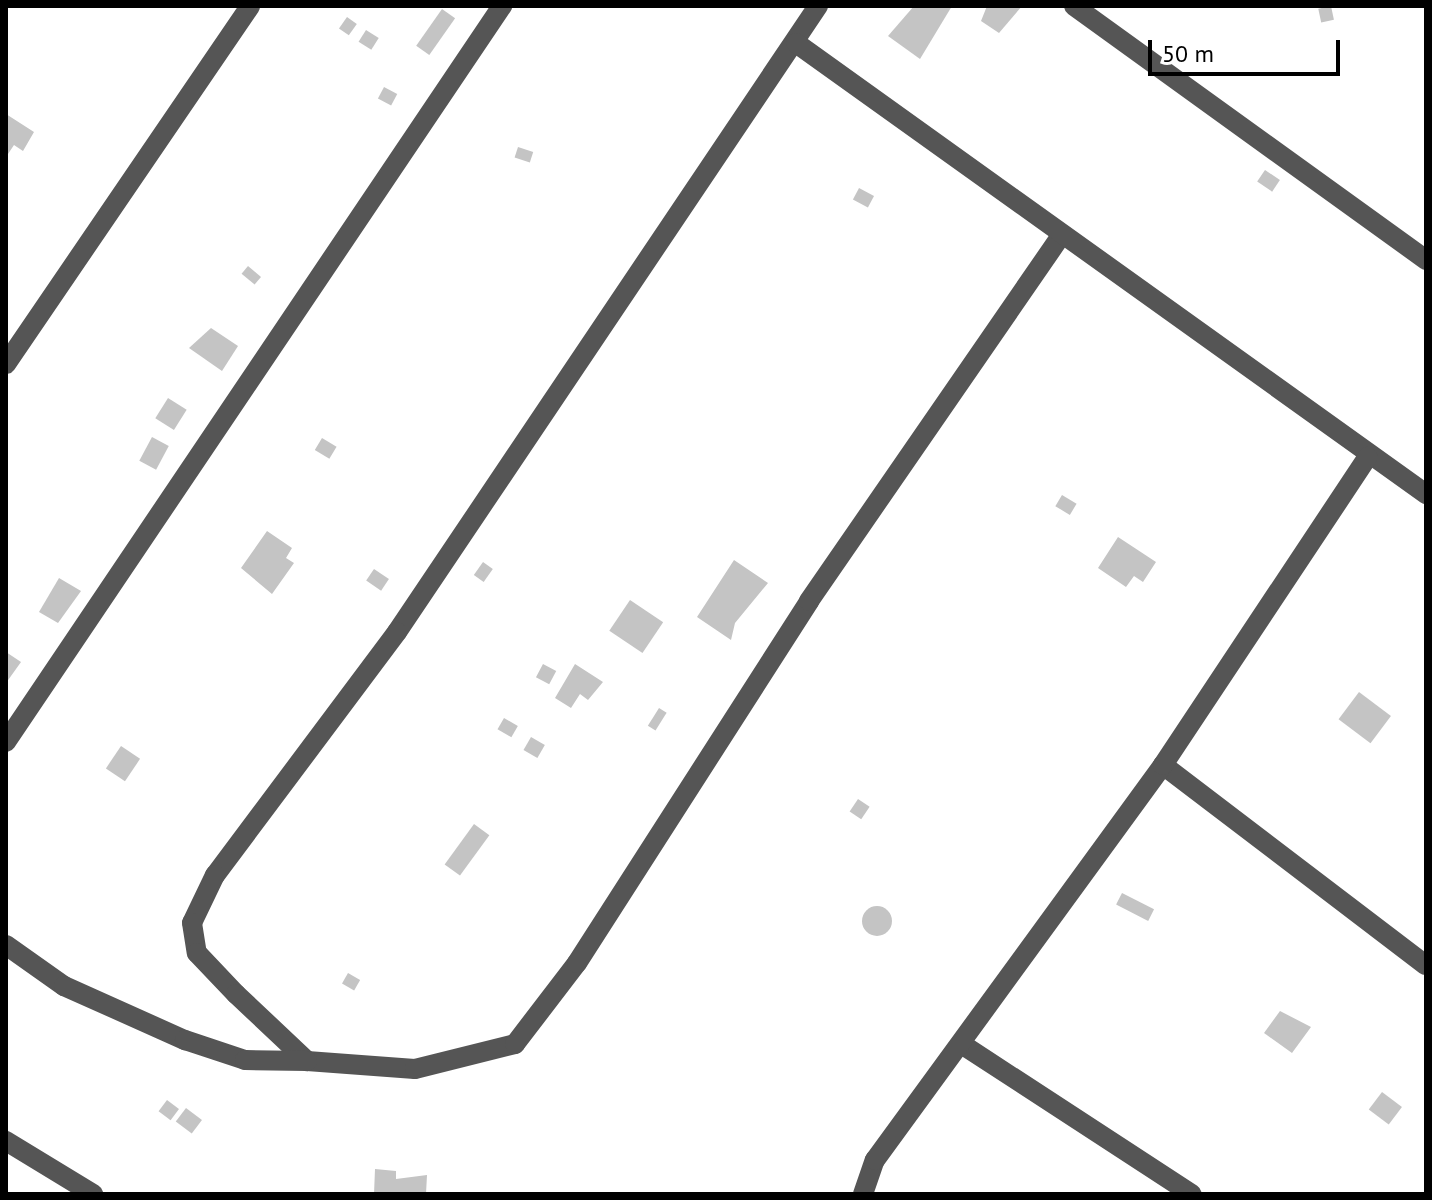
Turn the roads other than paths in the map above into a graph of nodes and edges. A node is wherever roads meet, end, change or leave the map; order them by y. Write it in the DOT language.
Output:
graph roads {
  1 [pos="250,6"];
  2 [pos="502,6"];
  3 [pos="818,6"];
  4 [pos="1074,6"];
  5 [pos="796,43"];
  6 [pos="1060,237"];
  7 [pos="1426,260"];
  8 [pos="6,364"];
  9 [pos="1368,457"];
  10 [pos="1426,494"];
  11 [pos="6,742"];
  12 [pos="1163,765"];
  13 [pos="6,945"];
  14 [pos="1426,965"];
  15 [pos="963,1045"];
  16 [pos="307,1061"];
  17 [pos="6,1141"];
  18 [pos="93,1194"];
  19 [pos="863,1194"];
  20 [pos="1192,1194"];
  1 -- 8 [label="street"];
  2 -- 11 [label="street"];
  3 -- 5 [label="street"];
  4 -- 7 [label="street"];
  5 -- 6 [label="street"];
  5 -- 16 [label="street"];
  6 -- 9 [label="street"];
  6 -- 16 [label="street"];
  9 -- 10 [label="street"];
  9 -- 12 [label="street"];
  12 -- 14 [label="street"];
  12 -- 15 [label="street"];
  13 -- 16 [label="street"];
  15 -- 19 [label="street"];
  15 -- 20 [label="street"];
  17 -- 18 [label="street"];
}
